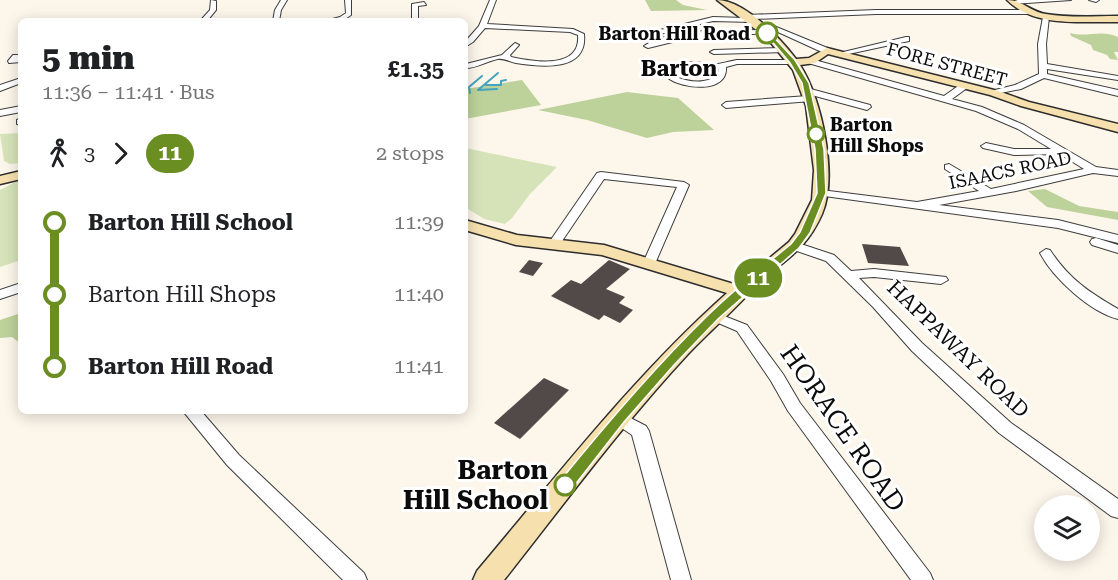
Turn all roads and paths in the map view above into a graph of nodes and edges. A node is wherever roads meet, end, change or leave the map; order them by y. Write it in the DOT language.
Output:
graph roads {
  1 [pos="284,0"];
  2 [pos="348,0"];
  3 [pos="493,0"];
  4 [pos="721,0"];
  5 [pos="1068,0"];
  6 [pos="1092,0"];
  7 [pos="1096,0"];
  8 [pos="1013,1"];
  9 [pos="404,4"];
  10 [pos="415,4"];
  11 [pos="424,4"];
  12 [pos="213,5"];
  13 [pos="225,8"];
  14 [pos="1027,12"];
  15 [pos="1043,17"];
  16 [pos="205,18"];
  17 [pos="277,18"];
  18 [pos="343,18"];
  19 [pos="415,18"];
  20 [pos="749,18"];
  21 [pos="1118,19"];
  22 [pos="540,21"];
  23 [pos="482,26"];
  24 [pos="533,29"];
  25 [pos="768,29"];
  26 [pos="639,39"];
  27 [pos="906,39"];
  28 [pos="468,41"];
  29 [pos="515,45"];
  30 [pos="648,46"];
  31 [pos="782,50"];
  32 [pos="827,51"];
  33 [pos="714,52"];
  34 [pos="839,54"];
  35 [pos="506,57"];
  36 [pos="16,59"];
  37 [pos="811,61"];
  38 [pos="0,62"];
  39 [pos="793,62"];
  40 [pos="469,66"];
  41 [pos="719,66"];
  42 [pos="1043,70"];
  43 [pos="1118,78"];
  44 [pos="18,81"];
  45 [pos="964,86"];
  46 [pos="0,88"];
  47 [pos="994,93"];
  48 [pos="1118,93"];
  49 [pos="808,95"];
  50 [pos="947,98"];
  51 [pos="1,102"];
  52 [pos="726,105"];
  53 [pos="867,108"];
  54 [pos="5,111"];
  55 [pos="1118,128"];
  56 [pos="986,146"];
  57 [pos="1062,151"];
  58 [pos="949,167"];
  59 [pos="1093,170"];
  60 [pos="1118,173"];
  61 [pos="18,174"];
  62 [pos="0,177"];
  63 [pos="821,193"];
  64 [pos="989,193"];
  65 [pos="914,206"];
  66 [pos="1034,221"];
  67 [pos="468,226"];
  68 [pos="1118,239"];
  69 [pos="554,244"];
  70 [pos="795,246"];
  71 [pos="1118,249"];
  72 [pos="1046,253"];
  73 [pos="649,262"];
  74 [pos="848,275"];
  75 [pos="940,280"];
  76 [pos="18,288"];
  77 [pos="742,292"];
  78 [pos="0,295"];
  79 [pos="1118,315"];
  80 [pos="714,316"];
  81 [pos="194,414"];
  82 [pos="619,418"];
  83 [pos="1118,510"];
  84 [pos="357,580"];
  85 [pos="487,580"];
  86 [pos="681,580"];
  87 [pos="923,580"];
  1 -- 17 [label="street"];
  2 -- 18 [label="street"];
  3 -- 23 [label="street"];
  4 -- 20 [label="street"];
  5 -- 8 [label="street"];
  6 -- 7 [label="street"];
  8 -- 14 [label="street"];
  9 -- 10 [label="street"];
  10 -- 11 [label="street"];
  10 -- 19 [label="street"];
  12 -- 13 [label="street"];
  12 -- 16 [label="street"];
  14 -- 15 [label="street"];
  14 -- 20 [label="street"];
  15 -- 21 [label="street"];
  15 -- 42 [label="street"];
  20 -- 25 [label="street"];
  20 -- 26 [label="street"];
  22 -- 24 [label="street"];
  23 -- 24 [label="street"];
  23 -- 28 [label="street"];
  24 -- 35 [label="street"];
  25 -- 30 [label="street"];
  25 -- 31 [label="street"];
  25 -- 32 [label="street, FORE STREET"];
  27 -- 34 [label="street"];
  29 -- 35 [label="street"];
  31 -- 33 [label="street"];
  31 -- 39 [label="street"];
  32 -- 34 [label="street, FORE STREET"];
  32 -- 37 [label="street, ISAACS ROAD"];
  34 -- 45 [label="street, FORE STREET"];
  35 -- 40 [label="street"];
  36 -- 38 [label="street"];
  37 -- 39 [label="street, ISAACS ROAD"];
  37 -- 50 [label="street, ISAACS ROAD"];
  39 -- 41 [label="street"];
  39 -- 49 [label="street"];
  41 -- 41 [label="street"];
  42 -- 43 [label="street"];
  42 -- 47 [label="street"];
  42 -- 48 [label="street"];
  44 -- 46 [label="street"];
  45 -- 47 [label="street, FORE STREET"];
  45 -- 50 [label="street"];
  47 -- 55 [label="street, FORE STREET"];
  49 -- 52 [label="street"];
  49 -- 53 [label="street"];
  49 -- 63 [label="street"];
  50 -- 57 [label="street, ISAACS ROAD"];
  51 -- 54 [label="street"];
  56 -- 57 [label="street"];
  57 -- 59 [label="street, ISAACS ROAD"];
  58 -- 64 [label="street"];
  59 -- 60 [label="street"];
  59 -- 64 [label="street, ISAACS ROAD"];
  61 -- 62 [label="street"];
  63 -- 65 [label="street"];
  63 -- 70 [label="street"];
  64 -- 65 [label="street, ISAACS ROAD"];
  65 -- 66 [label="street"];
  66 -- 68 [label="street"];
  66 -- 71 [label="street"];
  67 -- 69 [label="street"];
  69 -- 73 [label="street"];
  69 -- 73 [label="street"];
  70 -- 74 [label="street, HAPPAWAY ROAD"];
  70 -- 77 [label="street"];
  72 -- 79 [label="street"];
  73 -- 77 [label="street"];
  74 -- 75 [label="street"];
  74 -- 83 [label="street, HAPPAWAY ROAD"];
  76 -- 78 [label="street"];
  77 -- 80 [label="street"];
  80 -- 82 [label="street"];
  80 -- 87 [label="street, HORACE ROAD"];
  81 -- 84 [label="street"];
  82 -- 85 [label="street"];
  82 -- 86 [label="street"];
}
